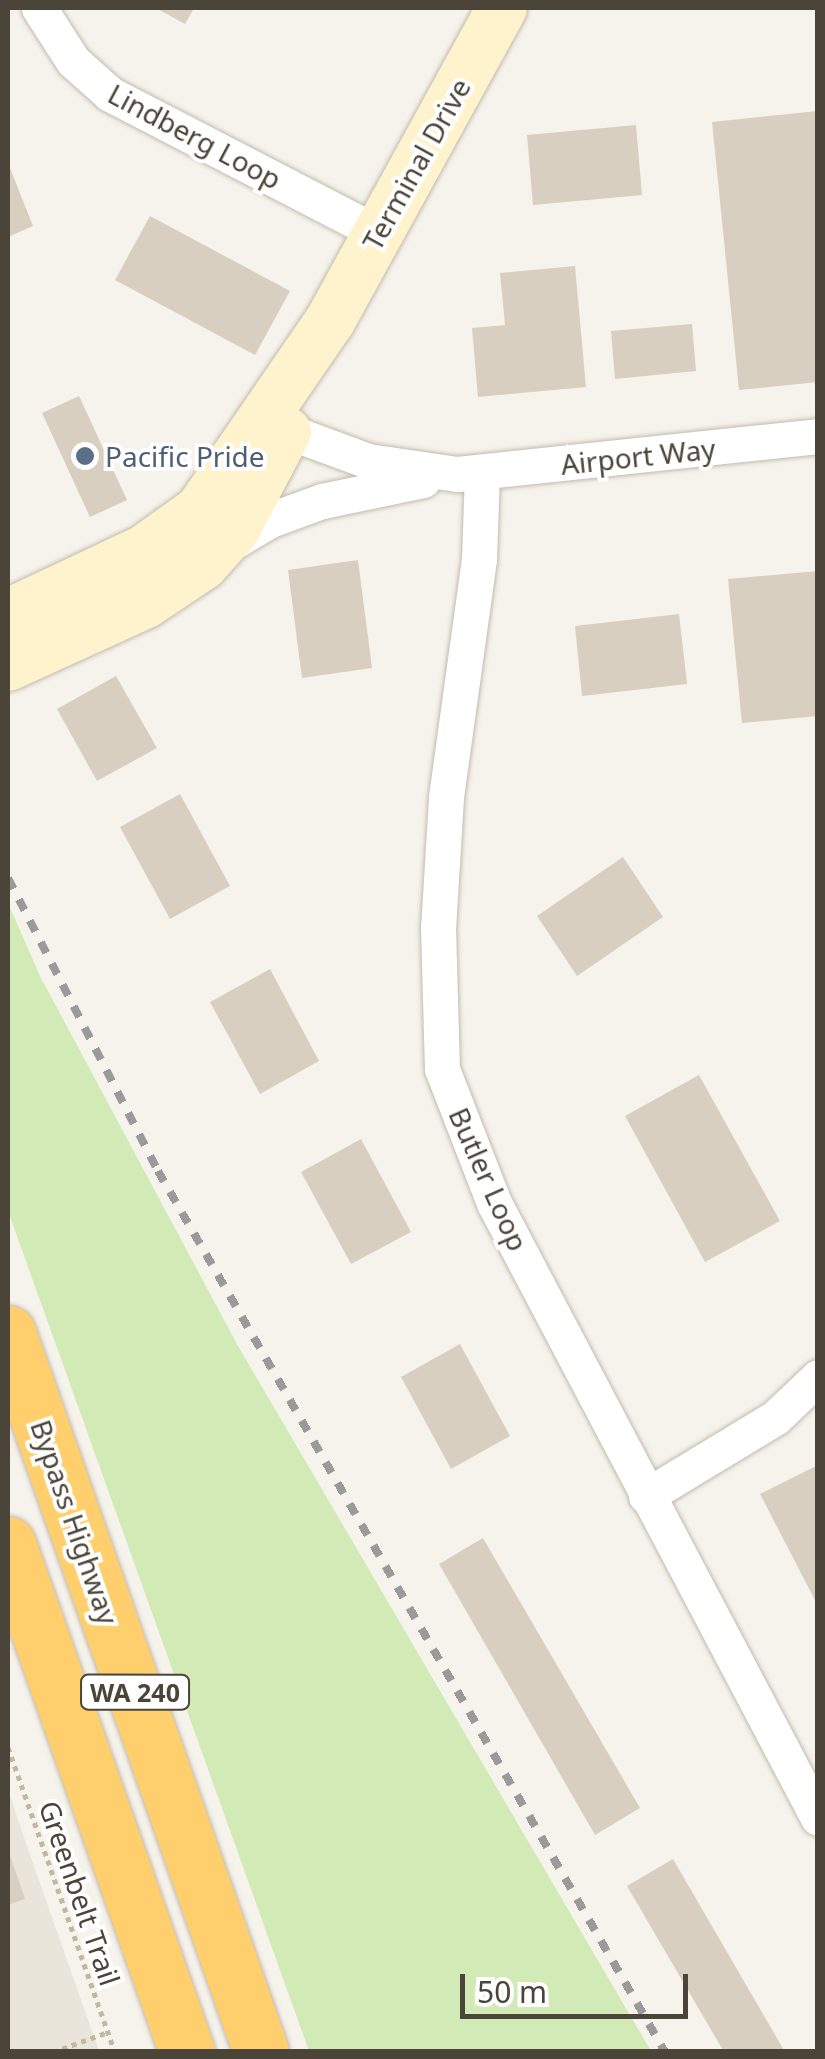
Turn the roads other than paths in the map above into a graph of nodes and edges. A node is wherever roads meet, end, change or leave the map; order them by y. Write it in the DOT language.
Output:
graph roads {
  1 [pos="39,8"];
  2 [pos="502,8"];
  3 [pos="378,233"];
  4 [pos="272,426"];
  5 [pos="818,436"];
  6 [pos="470,473"];
  7 [pos="215,555"];
  8 [pos="8,614"];
  9 [pos="8,666"];
  10 [pos="8,1333"];
  11 [pos="818,1377"];
  12 [pos="646,1496"];
  13 [pos="8,1544"];
  14 [pos="818,1818"];
  15 [pos="187,2052"];
  16 [pos="262,2052"];
  1 -- 3 [label="street, Lindberg Loop"];
  2 -- 3 [label="street, Terminal Drive"];
  3 -- 4 [label="street, Terminal Drive"];
  4 -- 6 [label="street, Airport Way"];
  4 -- 7 [label="street, Airport Way"];
  4 -- 8 [label="street"];
  5 -- 6 [label="street, Airport Way"];
  6 -- 7 [label="street, Airport Way"];
  6 -- 12 [label="street, Butler Loop"];
  7 -- 9 [label="street, Airport Way"];
  10 -- 16 [label="highway, Bypass Highway / WA 240"];
  11 -- 12 [label="street"];
  12 -- 14 [label="street, Butler Loop"];
  13 -- 15 [label="highway, WA 240"];
}
